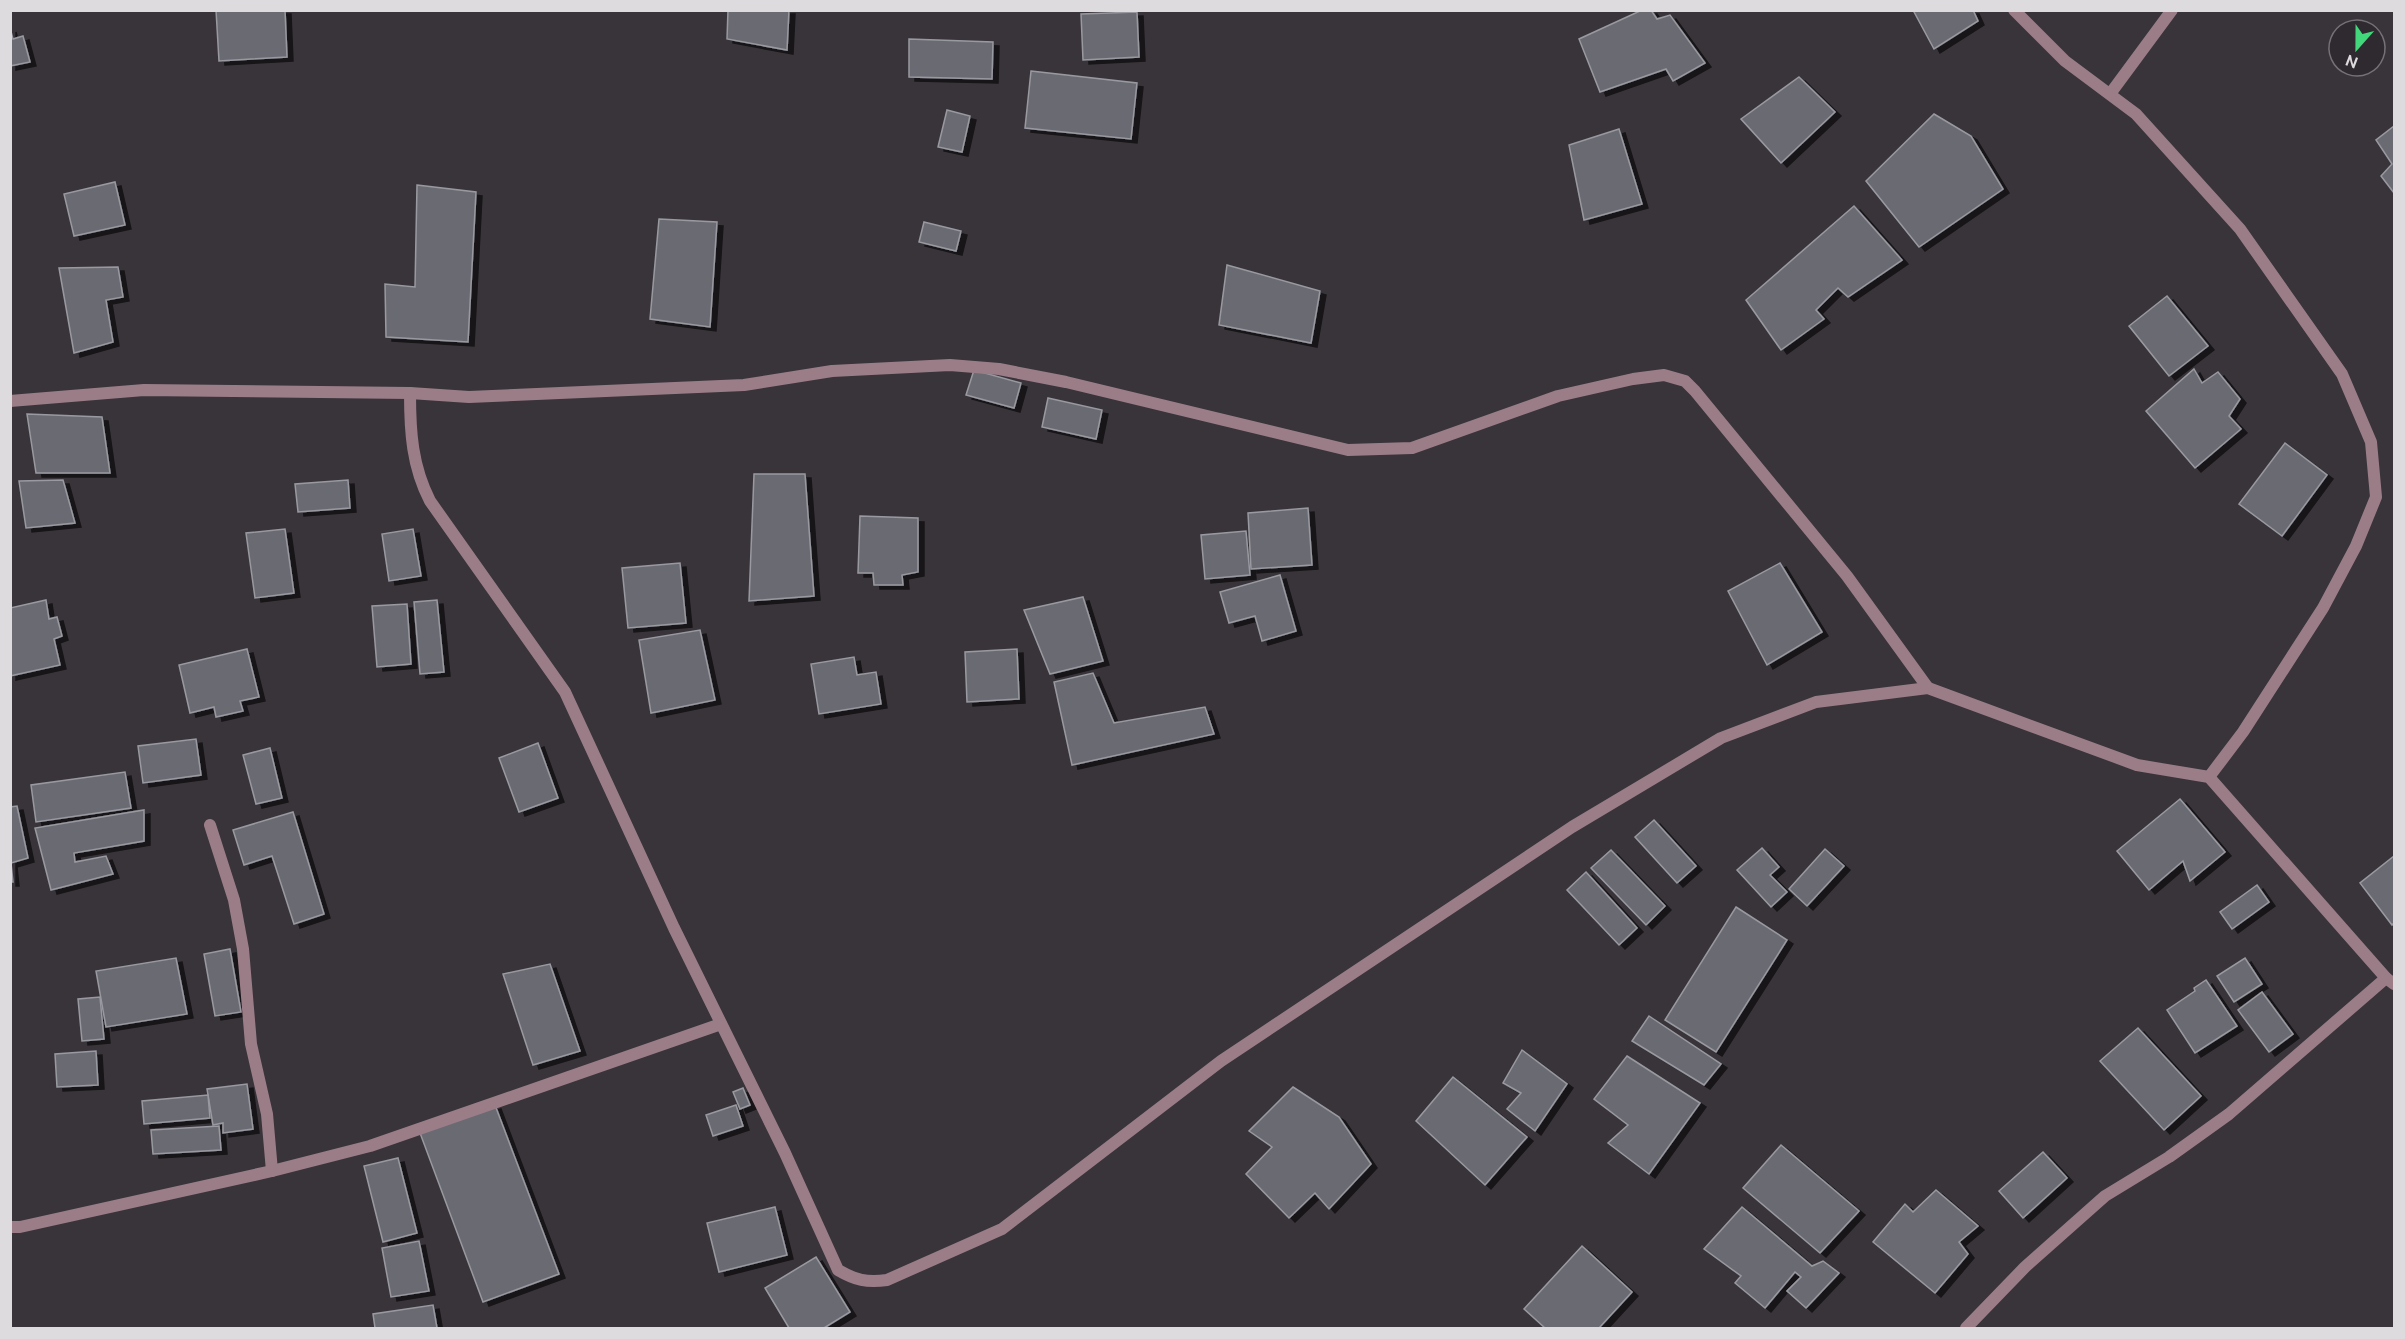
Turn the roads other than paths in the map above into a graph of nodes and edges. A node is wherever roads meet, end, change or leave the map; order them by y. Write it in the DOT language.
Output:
graph roads {
  1 [pos="2014,10"];
  2 [pos="2172,10"];
  3 [pos="2110,94"];
  4 [pos="410,393"];
  5 [pos="10,401"];
  6 [pos="1928,688"];
  7 [pos="2209,777"];
  8 [pos="210,825"];
  9 [pos="2390,981"];
  10 [pos="721,1024"];
  11 [pos="272,1171"];
  12 [pos="10,1227"];
  13 [pos="1966,1329"];
  1 -- 3 [label="street"];
  2 -- 3 [label="street"];
  3 -- 7 [label="street"];
  4 -- 5 [label="street"];
  4 -- 6 [label="street"];
  4 -- 10 [label="street"];
  6 -- 7 [label="street"];
  6 -- 10 [label="street"];
  7 -- 9 [label="street"];
  8 -- 11 [label="street"];
  9 -- 13 [label="street"];
  10 -- 11 [label="street"];
  11 -- 12 [label="street"];
}
